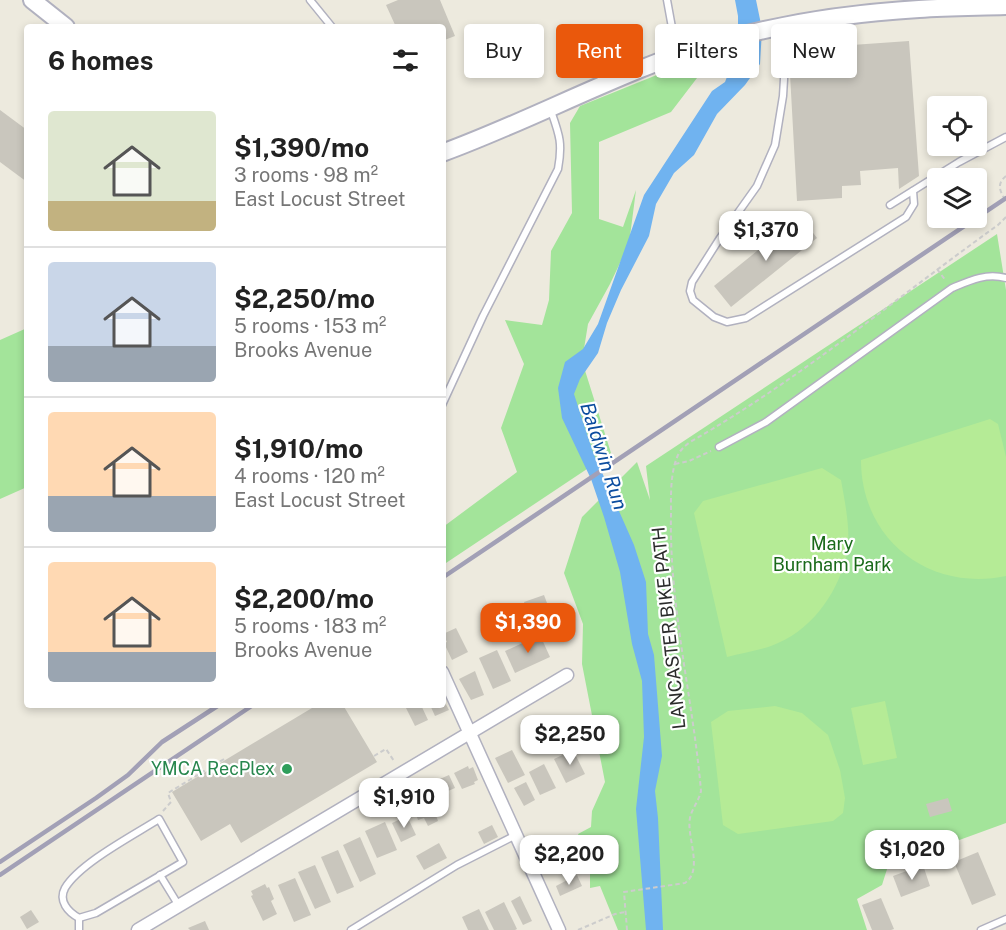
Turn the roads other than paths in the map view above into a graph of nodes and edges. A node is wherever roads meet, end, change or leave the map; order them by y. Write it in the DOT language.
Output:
graph roads {
  1 [pos="32,0"];
  2 [pos="310,0"];
  3 [pos="667,0"];
  4 [pos="1001,4"];
  5 [pos="62,24"];
  6 [pos="330,24"];
  7 [pos="671,24"];
  8 [pos="794,24"];
  9 [pos="655,63"];
  10 [pos="782,78"];
  11 [pos="549,108"];
  12 [pos="1006,137"];
  13 [pos="446,151"];
  14 [pos="913,191"];
  15 [pos="890,205"];
  16 [pos="1006,278"];
  17 [pos="446,396"];
  18 [pos="719,447"];
  19 [pos="567,675"];
  20 [pos="446,681"];
  21 [pos="469,732"];
  22 [pos="517,835"];
  23 [pos="160,875"];
  24 [pos="178,906"];
  25 [pos="79,918"];
  26 [pos="1006,919"];
  27 [pos="157,925"];
  28 [pos="79,930"];
  29 [pos="138,930"];
  30 [pos="351,930"];
  31 [pos="559,930"];
  32 [pos="981,930"];
  1 -- 5 [label="street"];
  2 -- 6 [label="lane"];
  3 -- 7 [label="lane"];
  4 -- 8 [label="street"];
  9 -- 11 [label="street"];
  10 -- 14 [label="lane"];
  11 -- 13 [label="street"];
  11 -- 17 [label="lane"];
  12 -- 14 [label="lane"];
  14 -- 15 [label="lane"];
  16 -- 18 [label="lane"];
  19 -- 21 [label="street"];
  20 -- 21 [label="street"];
  21 -- 22 [label="street"];
  21 -- 24 [label="street"];
  22 -- 30 [label="lane"];
  22 -- 31 [label="street"];
  23 -- 24 [label="lane"];
  23 -- 25 [label="lane"];
  23 -- 25 [label="lane"];
  24 -- 27 [label="street"];
  25 -- 28 [label="lane"];
  26 -- 32 [label="lane"];
  27 -- 29 [label="street"];
}
